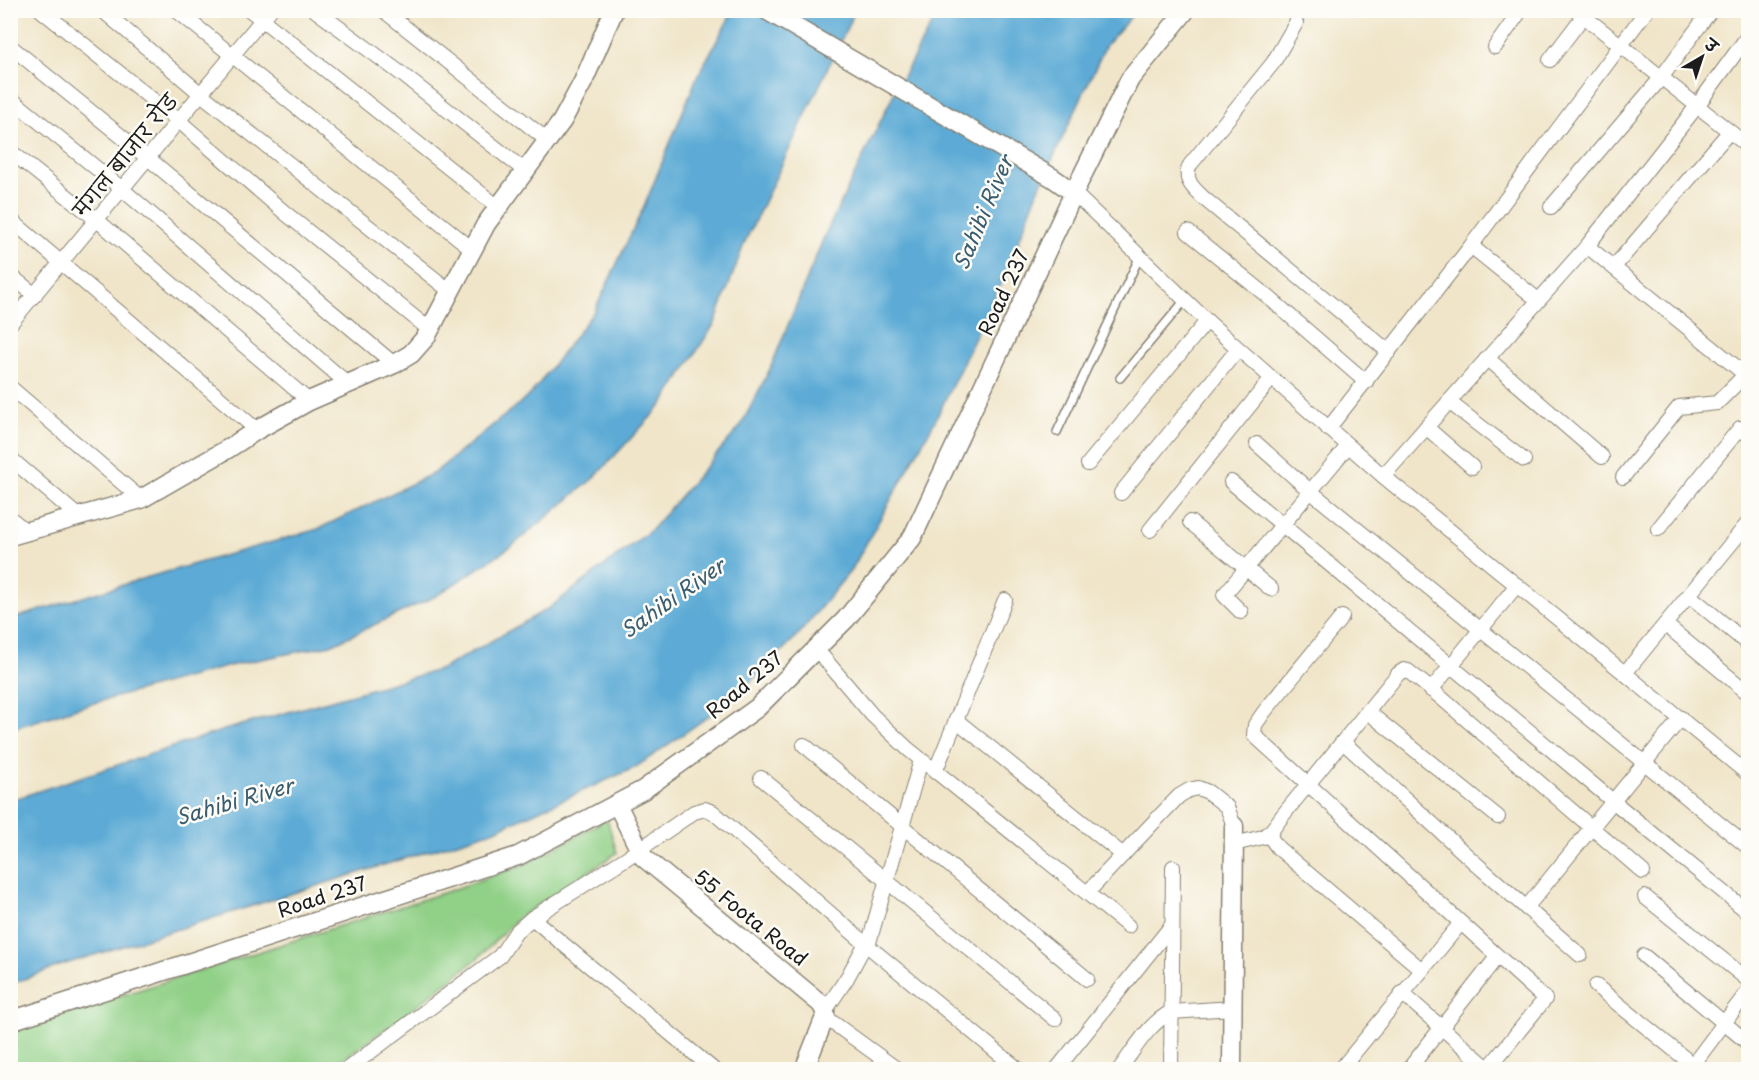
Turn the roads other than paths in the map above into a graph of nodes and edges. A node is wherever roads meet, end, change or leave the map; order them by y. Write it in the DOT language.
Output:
graph roads {
  1 [pos="41,10"];
  2 [pos="102,10"];
  3 [pos="176,10"];
  4 [pos="250,10"];
  5 [pos="315,10"];
  6 [pos="383,10"];
  7 [pos="614,10"];
  8 [pos="766,10"];
  9 [pos="1186,10"];
  10 [pos="1521,10"];
  11 [pos="1647,10"];
  12 [pos="1711,10"];
  13 [pos="1582,12"];
  14 [pos="266,15"];
  15 [pos="1296,23"];
  16 [pos="1749,36"];
  17 [pos="1620,45"];
  18 [pos="10,46"];
  19 [pos="1495,47"];
  20 [pos="232,56"];
  21 [pos="1550,60"];
  22 [pos="1661,78"];
  23 [pos="201,94"];
  24 [pos="10,98"];
  25 [pos="1697,106"];
  26 [pos="178,121"];
  27 [pos="1730,132"];
  28 [pos="547,140"];
  29 [pos="1748,145"];
  30 [pos="10,151"];
  31 [pos="148,158"];
  32 [pos="524,170"];
  33 [pos="122,189"];
  34 [pos="1074,193"];
  35 [pos="498,207"];
  36 [pos="1551,207"];
  37 [pos="10,219"];
  38 [pos="97,220"];
  39 [pos="1188,232"];
  40 [pos="1472,246"];
  41 [pos="1587,246"];
  42 [pos="471,249"];
  43 [pos="1140,256"];
  44 [pos="63,262"];
  45 [pos="1614,267"];
  46 [pos="10,275"];
  47 [pos="450,291"];
  48 [pos="35,294"];
  49 [pos="1185,300"];
  50 [pos="1538,300"];
  51 [pos="1207,321"];
  52 [pos="10,324"];
  53 [pos="430,330"];
  54 [pos="1238,349"];
  55 [pos="1389,352"];
  56 [pos="1487,358"];
  57 [pos="394,364"];
  58 [pos="1747,373"];
  59 [pos="1120,378"];
  60 [pos="1271,379"];
  61 [pos="1366,382"];
  62 [pos="348,384"];
  63 [pos="10,387"];
  64 [pos="309,401"];
  65 [pos="1449,402"];
  66 [pos="1426,427"];
  67 [pos="1328,429"];
  68 [pos="257,430"];
  69 [pos="1057,432"];
  70 [pos="1749,435"];
  71 [pos="1257,444"];
  72 [pos="1348,446"];
  73 [pos="1602,457"];
  74 [pos="10,458"];
  75 [pos="1524,460"];
  76 [pos="1088,464"];
  77 [pos="1472,467"];
  78 [pos="1383,476"];
  79 [pos="1623,477"];
  80 [pos="1231,482"];
  81 [pos="1310,491"];
  82 [pos="1121,494"];
  83 [pos="141,499"];
  84 [pos="79,516"];
  85 [pos="10,519"];
  86 [pos="1190,522"];
  87 [pos="1749,523"];
  88 [pos="1282,524"];
  89 [pos="1150,530"];
  90 [pos="1658,530"];
  91 [pos="18,533"];
  92 [pos="1744,538"];
  93 [pos="1246,568"];
  94 [pos="1517,585"];
  95 [pos="1271,589"];
  96 [pos="1690,596"];
  97 [pos="1005,600"];
  98 [pos="1241,612"];
  99 [pos="1342,617"];
  100 [pos="1666,625"];
  101 [pos="1480,630"];
  102 [pos="1749,644"];
  103 [pos="817,650"];
  104 [pos="1451,666"];
  105 [pos="1625,673"];
  106 [pos="1431,690"];
  107 [pos="1749,693"];
  108 [pos="1368,712"];
  109 [pos="1681,718"];
  110 [pos="956,720"];
  111 [pos="1343,742"];
  112 [pos="804,745"];
  113 [pos="921,760"];
  114 [pos="1645,764"];
  115 [pos="935,772"];
  116 [pos="1749,774"];
  117 [pos="761,778"];
  118 [pos="1308,785"];
  119 [pos="1614,802"];
  120 [pos="617,804"];
  121 [pos="1498,817"];
  122 [pos="902,826"];
  123 [pos="1592,828"];
  124 [pos="1272,830"];
  125 [pos="1234,836"];
  126 [pos="1749,847"];
  127 [pos="639,850"];
  128 [pos="1123,855"];
  129 [pos="1173,867"];
  130 [pos="1643,872"];
  131 [pos="887,881"];
  132 [pos="1087,893"];
  133 [pos="1645,897"];
  134 [pos="1526,908"];
  135 [pos="1749,912"];
  136 [pos="532,918"];
  137 [pos="1460,924"];
  138 [pos="1172,925"];
  139 [pos="1128,926"];
  140 [pos="867,945"];
  141 [pos="1580,955"];
  142 [pos="1644,956"];
  143 [pos="1497,957"];
  144 [pos="1422,970"];
  145 [pos="1087,979"];
  146 [pos="1749,980"];
  147 [pos="1596,986"];
  148 [pos="1749,991"];
  149 [pos="1402,993"];
  150 [pos="1233,1008"];
  151 [pos="1171,1012"];
  152 [pos="825,1014"];
  153 [pos="1055,1019"];
  154 [pos="10,1021"];
  155 [pos="1724,1022"];
  156 [pos="1442,1028"];
  157 [pos="1749,1043"];
  158 [pos="1694,1068"];
  159 [pos="1488,1069"];
  160 [pos="346,1070"];
  161 [pos="714,1070"];
  162 [pos="804,1070"];
  163 [pos="898,1070"];
  164 [pos="1019,1070"];
  165 [pos="1056,1070"];
  166 [pos="1119,1070"];
  167 [pos="1171,1070"];
  168 [pos="1232,1070"];
  169 [pos="1340,1070"];
  170 [pos="1408,1070"];
  1 -- 26 [label="street"];
  2 -- 23 [label="street"];
  3 -- 20 [label="street"];
  4 -- 14 [label="street"];
  5 -- 32 [label="street"];
  6 -- 28 [label="street"];
  7 -- 28 [label="street"];
  8 -- 34 [label="street"];
  9 -- 34 [label="street, Road 237"];
  10 -- 19 [label="street"];
  11 -- 17 [label="street"];
  12 -- 22 [label="street"];
  13 -- 17 [label="street"];
  13 -- 21 [label="street"];
  14 -- 20 [label="street, मंगल बाजार रोड"];
  14 -- 35 [label="street"];
  15 -- 55 [label="street"];
  16 -- 25 [label="street"];
  17 -- 22 [label="street"];
  17 -- 40 [label="street"];
  18 -- 31 [label="street"];
  20 -- 23 [label="street, मंगल बाजार रोड"];
  20 -- 42 [label="street"];
  22 -- 25 [label="street"];
  22 -- 36 [label="street"];
  23 -- 26 [label="street, मंगल बाजार रोड"];
  23 -- 47 [label="street"];
  24 -- 33 [label="street"];
  25 -- 27 [label="street"];
  25 -- 41 [label="street"];
  26 -- 31 [label="street, मंगल बाजार रोड"];
  26 -- 53 [label="street"];
  27 -- 29 [label="street"];
  27 -- 45 [label="street"];
  28 -- 32 [label="street"];
  30 -- 38 [label="street"];
  31 -- 33 [label="street, मंगल बाजार रोड"];
  31 -- 57 [label="street"];
  32 -- 35 [label="street"];
  33 -- 38 [label="street, मंगल बाजार रोड"];
  33 -- 62 [label="street"];
  34 -- 43 [label="street"];
  34 -- 103 [label="street, Road 237"];
  35 -- 42 [label="street"];
  37 -- 44 [label="street"];
  38 -- 44 [label="street, मंगल बाजार रोड"];
  38 -- 64 [label="street"];
  39 -- 61 [label="street"];
  40 -- 50 [label="street"];
  40 -- 55 [label="street"];
  41 -- 45 [label="street"];
  41 -- 50 [label="street"];
  42 -- 47 [label="street"];
  43 -- 49 [label="street"];
  43 -- 69 [label="lane"];
  44 -- 48 [label="street, मंगल बाजार रोड"];
  44 -- 68 [label="street"];
  45 -- 58 [label="street"];
  46 -- 48 [label="street"];
  47 -- 53 [label="street"];
  48 -- 52 [label="street, मंगल बाजार रोड"];
  49 -- 51 [label="street"];
  49 -- 59 [label="lane"];
  50 -- 56 [label="street"];
  51 -- 54 [label="street"];
  51 -- 76 [label="street"];
  53 -- 57 [label="street"];
  54 -- 60 [label="street"];
  54 -- 82 [label="street"];
  55 -- 61 [label="street"];
  56 -- 65 [label="street"];
  56 -- 73 [label="street"];
  57 -- 62 [label="street"];
  58 -- 79 [label="street"];
  60 -- 67 [label="street"];
  60 -- 89 [label="street"];
  61 -- 67 [label="street"];
  62 -- 64 [label="street"];
  63 -- 83 [label="street"];
  64 -- 68 [label="street"];
  65 -- 66 [label="street"];
  65 -- 75 [label="street"];
  66 -- 77 [label="street"];
  66 -- 78 [label="street"];
  67 -- 72 [label="street"];
  68 -- 83 [label="street"];
  70 -- 90 [label="street"];
  71 -- 81 [label="street"];
  72 -- 78 [label="street"];
  72 -- 81 [label="street"];
  74 -- 84 [label="street"];
  78 -- 94 [label="street"];
  80 -- 88 [label="street"];
  81 -- 88 [label="street"];
  81 -- 101 [label="street"];
  83 -- 84 [label="street"];
  84 -- 91 [label="street"];
  85 -- 91 [label="street"];
  86 -- 93 [label="street"];
  87 -- 92 [label="street"];
  88 -- 93 [label="street"];
  88 -- 104 [label="street"];
  92 -- 96 [label="street"];
  93 -- 95 [label="street"];
  93 -- 98 [label="street"];
  94 -- 101 [label="street"];
  94 -- 105 [label="street"];
  96 -- 100 [label="street"];
  96 -- 102 [label="street"];
  97 -- 110 [label="street"];
  99 -- 118 [label="street"];
  100 -- 105 [label="street"];
  100 -- 107 [label="street"];
  101 -- 104 [label="street"];
  101 -- 114 [label="street"];
  103 -- 113 [label="street"];
  103 -- 120 [label="street, Road 237"];
  104 -- 106 [label="street"];
  104 -- 119 [label="street"];
  105 -- 109 [label="street"];
  106 -- 108 [label="street"];
  106 -- 123 [label="street"];
  108 -- 111 [label="street"];
  108 -- 121 [label="street"];
  109 -- 114 [label="street"];
  109 -- 116 [label="street"];
  110 -- 115 [label="street"];
  110 -- 128 [label="street"];
  111 -- 118 [label="street"];
  111 -- 134 [label="street"];
  112 -- 122 [label="street"];
  113 -- 115 [label="street"];
  113 -- 122 [label="street"];
  114 -- 119 [label="street"];
  114 -- 126 [label="street"];
  115 -- 132 [label="street"];
  117 -- 131 [label="street"];
  118 -- 124 [label="street"];
  118 -- 137 [label="street"];
  119 -- 123 [label="street"];
  119 -- 135 [label="street"];
  120 -- 127 [label="street, 55 Foota Road"];
  120 -- 154 [label="street, Road 237"];
  122 -- 131 [label="street"];
  122 -- 145 [label="street"];
  123 -- 130 [label="street"];
  123 -- 134 [label="street"];
  124 -- 125 [label="street"];
  124 -- 144 [label="street"];
  125 -- 128 [label="street"];
  125 -- 150 [label="street"];
  127 -- 136 [label="street"];
  127 -- 140 [label="street"];
  127 -- 152 [label="street, 55 Foota Road"];
  128 -- 132 [label="street"];
  129 -- 138 [label="street"];
  131 -- 140 [label="street"];
  131 -- 153 [label="street"];
  132 -- 139 [label="street"];
  133 -- 146 [label="street"];
  134 -- 141 [label="street"];
  136 -- 160 [label="street"];
  136 -- 161 [label="street"];
  137 -- 143 [label="street"];
  137 -- 144 [label="street"];
  138 -- 151 [label="street"];
  138 -- 165 [label="street"];
  140 -- 152 [label="street"];
  140 -- 164 [label="street"];
  142 -- 155 [label="street"];
  143 -- 156 [label="street"];
  143 -- 159 [label="street"];
  144 -- 149 [label="street"];
  147 -- 158 [label="street"];
  148 -- 155 [label="street"];
  149 -- 156 [label="street"];
  149 -- 169 [label="street"];
  150 -- 151 [label="street"];
  150 -- 168 [label="street"];
  151 -- 166 [label="street"];
  151 -- 167 [label="street"];
  152 -- 162 [label="street"];
  152 -- 163 [label="street"];
  155 -- 157 [label="street"];
  155 -- 158 [label="street"];
  156 -- 159 [label="street"];
  156 -- 170 [label="street"];
}
